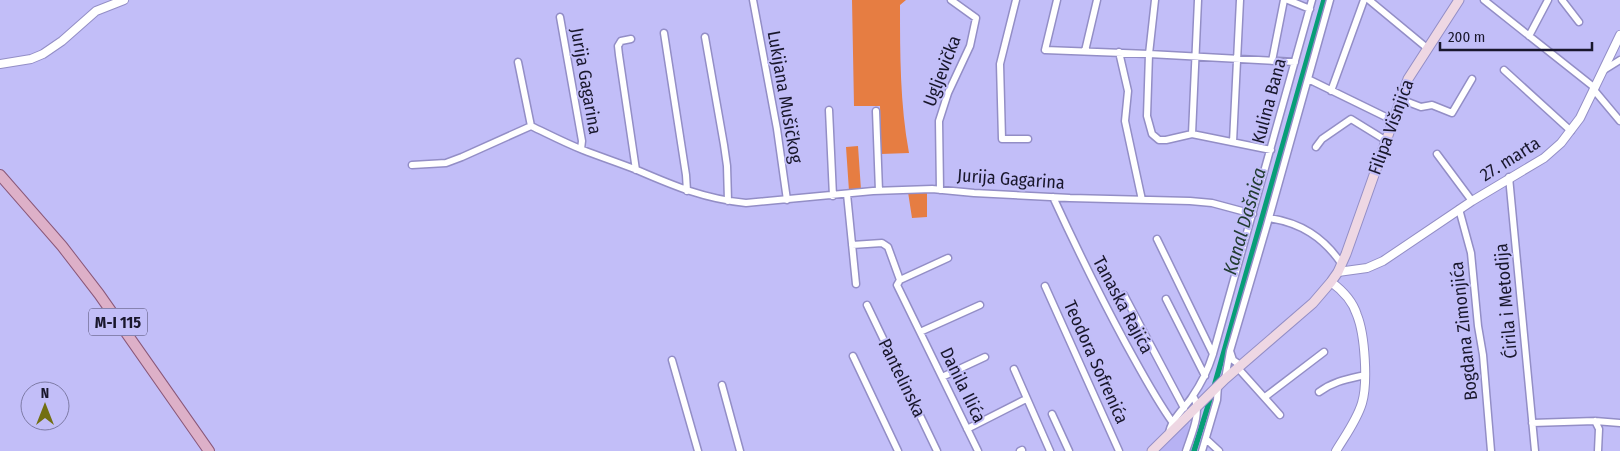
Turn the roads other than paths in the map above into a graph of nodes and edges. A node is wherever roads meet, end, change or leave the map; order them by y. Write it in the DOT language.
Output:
graph roads {
  1 [pos="124,0"];
  2 [pos="753,0"];
  3 [pos="1016,0"];
  4 [pos="1057,0"];
  5 [pos="1097,0"];
  6 [pos="1155,0"];
  7 [pos="1198,0"];
  8 [pos="1240,0"];
  9 [pos="1284,0"];
  10 [pos="1288,0"];
  11 [pos="1312,0"];
  12 [pos="1330,0"];
  13 [pos="1364,0"];
  14 [pos="1369,0"];
  15 [pos="1459,0"];
  16 [pos="1484,0"];
  17 [pos="1548,0"];
  18 [pos="1562,0"];
  19 [pos="955,1"];
  20 [pos="1310,9"];
  21 [pos="560,17"];
  22 [pos="1579,22"];
  23 [pos="664,33"];
  24 [pos="1620,35"];
  25 [pos="705,36"];
  26 [pos="1529,36"];
  27 [pos="631,39"];
  28 [pos="1428,48"];
  29 [pos="1085,51"];
  30 [pos="1119,52"];
  31 [pos="1149,54"];
  32 [pos="1195,56"];
  33 [pos="1237,59"];
  34 [pos="1620,60"];
  35 [pos="1272,61"];
  36 [pos="518,62"];
  37 [pos="1295,62"];
  38 [pos="0,64"];
  39 [pos="1504,70"];
  40 [pos="1604,70"];
  41 [pos="1308,79"];
  42 [pos="1472,79"];
  43 [pos="1594,89"];
  44 [pos="1331,91"];
  45 [pos="1400,99"];
  46 [pos="828,110"];
  47 [pos="876,111"];
  48 [pos="1392,120"];
  49 [pos="1620,121"];
  50 [pos="531,126"];
  51 [pos="1571,131"];
  52 [pos="1192,134"];
  53 [pos="1028,139"];
  54 [pos="1385,140"];
  55 [pos="1233,142"];
  56 [pos="1316,147"];
  57 [pos="581,149"];
  58 [pos="1271,150"];
  59 [pos="1438,154"];
  60 [pos="412,165"];
  61 [pos="636,170"];
  62 [pos="0,175"];
  63 [pos="1509,177"];
  64 [pos="0,182"];
  65 [pos="940,190"];
  66 [pos="687,191"];
  67 [pos="879,191"];
  68 [pos="847,194"];
  69 [pos="833,196"];
  70 [pos="1054,197"];
  71 [pos="20,199"];
  72 [pos="786,200"];
  73 [pos="1142,200"];
  74 [pos="1472,200"];
  75 [pos="728,201"];
  76 [pos="1459,209"];
  77 [pos="1253,214"];
  78 [pos="1269,218"];
  79 [pos="1157,239"];
  80 [pos="852,245"];
  81 [pos="948,258"];
  82 [pos="1340,267"];
  83 [pos="900,280"];
  84 [pos="1332,282"];
  85 [pos="856,284"];
  86 [pos="1045,286"];
  87 [pos="1124,295"];
  88 [pos="1166,299"];
  89 [pos="867,305"];
  90 [pos="980,305"];
  91 [pos="920,332"];
  92 [pos="1230,351"];
  93 [pos="1324,352"];
  94 [pos="1213,354"];
  95 [pos="853,356"];
  96 [pos="985,357"];
  97 [pos="672,360"];
  98 [pos="1238,366"];
  99 [pos="1014,369"];
  100 [pos="1365,375"];
  101 [pos="1205,376"];
  102 [pos="942,377"];
  103 [pos="1222,382"];
  104 [pos="722,385"];
  105 [pos="1319,392"];
  106 [pos="1193,396"];
  107 [pos="1265,397"];
  108 [pos="1026,399"];
  109 [pos="1198,405"];
  110 [pos="1184,408"];
  111 [pos="1052,414"];
  112 [pos="1280,415"];
  113 [pos="1595,421"];
  114 [pos="1173,423"];
  115 [pos="1532,423"];
  116 [pos="1620,423"];
  117 [pos="968,429"];
  118 [pos="1169,435"];
  119 [pos="1206,439"];
  120 [pos="208,451"];
  121 [pos="698,451"];
  122 [pos="740,451"];
  123 [pos="898,451"];
  124 [pos="937,451"];
  125 [pos="978,451"];
  126 [pos="1050,451"];
  127 [pos="1069,451"];
  128 [pos="1119,451"];
  129 [pos="1152,451"];
  130 [pos="1186,451"];
  131 [pos="1202,451"];
  132 [pos="1219,451"];
  133 [pos="1336,451"];
  134 [pos="1492,451"];
  135 [pos="1535,451"];
  136 [pos="1598,451"];
  1 -- 38 [label="street"];
  2 -- 72 [label="street, Lukijana Mušičkog"];
  3 -- 53 [label="street"];
  4 -- 29 [label="street"];
  5 -- 29 [label="street"];
  6 -- 31 [label="street"];
  7 -- 32 [label="street"];
  8 -- 33 [label="street"];
  9 -- 35 [label="street"];
  10 -- 20 [label="street"];
  11 -- 20 [label="street, Kulina Bana"];
  12 -- 41 [label="street"];
  13 -- 44 [label="street"];
  14 -- 28 [label="street"];
  15 -- 28 [label="main road, Filipa Višnjića"];
  16 -- 26 [label="street"];
  17 -- 26 [label="street"];
  18 -- 22 [label="street"];
  19 -- 65 [label="street, Ugljevička"];
  20 -- 37 [label="street, Kulina Bana"];
  21 -- 57 [label="street, Jurija Gagarina"];
  23 -- 66 [label="street"];
  24 -- 40 [label="street, 27. marta"];
  25 -- 75 [label="street"];
  26 -- 43 [label="street"];
  27 -- 61 [label="street, Jurija Gagarina"];
  28 -- 45 [label="main road, Filipa Višnjića"];
  29 -- 30 [label="street"];
  30 -- 31 [label="street"];
  30 -- 73 [label="street"];
  31 -- 32 [label="street"];
  31 -- 52 [label="street"];
  32 -- 33 [label="street"];
  32 -- 52 [label="street"];
  33 -- 35 [label="street"];
  33 -- 55 [label="street"];
  34 -- 40 [label="street"];
  35 -- 37 [label="street"];
  36 -- 50 [label="street"];
  37 -- 58 [label="street, Kulina Bana"];
  39 -- 51 [label="street"];
  40 -- 43 [label="street, 27. marta"];
  41 -- 44 [label="street"];
  41 -- 78 [label="street"];
  42 -- 45 [label="street"];
  43 -- 49 [label="street"];
  43 -- 51 [label="street, 27. marta"];
  44 -- 48 [label="street"];
  45 -- 48 [label="main road, Filipa Višnjića"];
  46 -- 69 [label="street"];
  47 -- 67 [label="street"];
  48 -- 54 [label="main road, Filipa Višnjića"];
  50 -- 57 [label="street, Jurija Gagarina"];
  50 -- 60 [label="street"];
  51 -- 63 [label="street, 27. marta"];
  52 -- 55 [label="street"];
  54 -- 56 [label="street"];
  54 -- 82 [label="main road, Filipa Višnjića"];
  55 -- 58 [label="street"];
  57 -- 61 [label="street, Jurija Gagarina"];
  58 -- 77 [label="street, Kulina Bana"];
  59 -- 74 [label="street, 27. marta"];
  61 -- 66 [label="street, Jurija Gagarina"];
  62 -- 71 [label="main road, M-I 115"];
  63 -- 74 [label="street, 27. marta"];
  63 -- 115 [label="street, Ćirila i Metodija"];
  64 -- 71 [label="main road, M-I 115"];
  65 -- 67 [label="street, Jurija Gagarina"];
  65 -- 70 [label="street, Jurija Gagarina"];
  66 -- 75 [label="street, Jurija Gagarina"];
  67 -- 68 [label="street, Jurija Gagarina"];
  68 -- 69 [label="street, Jurija Gagarina"];
  68 -- 80 [label="street"];
  69 -- 72 [label="street, Jurija Gagarina"];
  70 -- 73 [label="street, Jurija Gagarina"];
  70 -- 114 [label="street, Tanaska Rajića"];
  71 -- 120 [label="main road, M-I 115"];
  72 -- 75 [label="street, Jurija Gagarina"];
  73 -- 77 [label="street, Jurija Gagarina"];
  74 -- 76 [label="street, 27. marta"];
  76 -- 82 [label="street, 27. marta"];
  76 -- 134 [label="street, Bogdana Zimonjića"];
  77 -- 94 [label="street, Kulina Bana"];
  78 -- 82 [label="street"];
  78 -- 92 [label="street"];
  79 -- 94 [label="street"];
  80 -- 83 [label="street, Danila Ilića"];
  80 -- 85 [label="street"];
  81 -- 83 [label="street"];
  82 -- 84 [label="main road, Filipa Višnjića"];
  83 -- 91 [label="street, Danila Ilića"];
  84 -- 98 [label="main road, Filipa Višnjića"];
  84 -- 100 [label="street"];
  86 -- 128 [label="street, Teodora Sofrenića"];
  87 -- 110 [label="street"];
  88 -- 101 [label="street"];
  89 -- 124 [label="street, Pantelinska"];
  90 -- 91 [label="street, Danila Ilića"];
  91 -- 102 [label="street, Danila Ilića"];
  92 -- 98 [label="street"];
  92 -- 103 [label="street"];
  93 -- 107 [label="street"];
  94 -- 101 [label="street, Kulina Bana"];
  95 -- 123 [label="street, Pantelinska"];
  96 -- 102 [label="street"];
  97 -- 121 [label="street"];
  98 -- 103 [label="main road, Filipa Višnjića"];
  98 -- 107 [label="street"];
  99 -- 108 [label="street"];
  100 -- 105 [label="street"];
  100 -- 133 [label="street"];
  101 -- 106 [label="street, Kulina Bana"];
  102 -- 117 [label="street, Danila Ilića"];
  103 -- 109 [label="main road, Filipa Višnjića"];
  103 -- 119 [label="street"];
  104 -- 122 [label="street"];
  106 -- 109 [label="street"];
  106 -- 110 [label="street, Kulina Bana"];
  107 -- 112 [label="street"];
  108 -- 117 [label="street"];
  108 -- 126 [label="street"];
  109 -- 118 [label="main road"];
  109 -- 130 [label="street"];
  110 -- 114 [label="street, Kulina Bana"];
  111 -- 127 [label="street"];
  113 -- 115 [label="street"];
  113 -- 116 [label="street"];
  113 -- 136 [label="street"];
  114 -- 118 [label="street, Kulina Bana"];
  115 -- 135 [label="street, Ćirila i Metodija"];
  117 -- 125 [label="street, Danila Ilića"];
  118 -- 129 [label="main road"];
  119 -- 131 [label="street"];
  119 -- 132 [label="street"];
}
